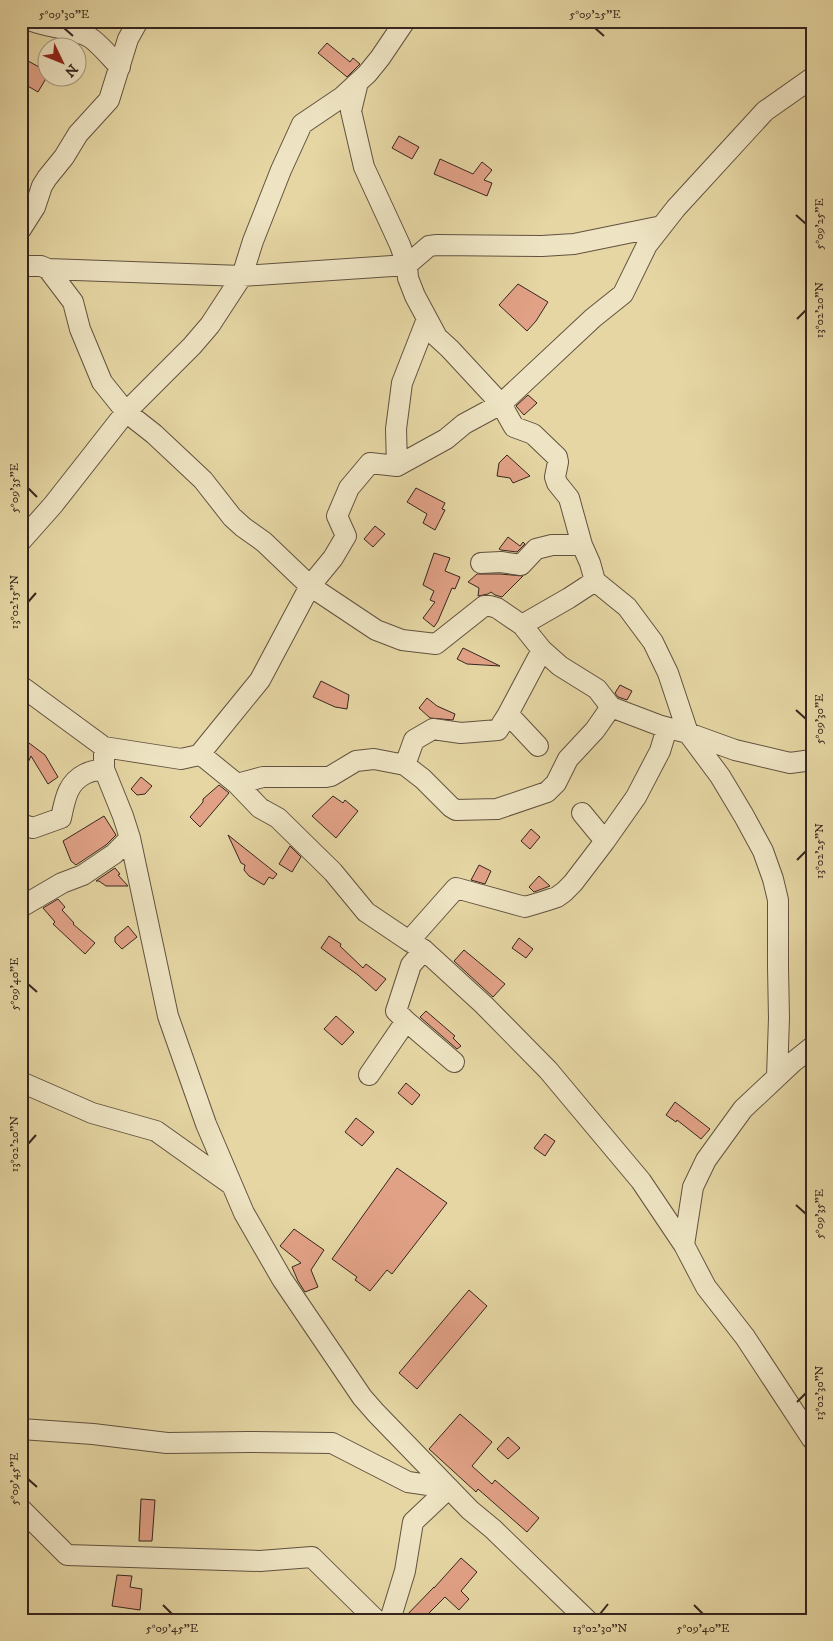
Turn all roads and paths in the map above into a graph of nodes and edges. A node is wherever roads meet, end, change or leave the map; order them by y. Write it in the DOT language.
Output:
graph roads {
  1 [pos="32,21"];
  2 [pos="138,21"];
  3 [pos="405,21"];
  4 [pos="120,67"];
  5 [pos="812,78"];
  6 [pos="358,82"];
  7 [pos="662,226"];
  8 [pos="21,229"];
  9 [pos="407,264"];
  10 [pos="21,266"];
  11 [pos="48,269"];
  12 [pos="242,276"];
  13 [pos="427,319"];
  14 [pos="501,404"];
  15 [pos="126,412"];
  16 [pos="396,466"];
  17 [pos="21,542"];
  18 [pos="582,544"];
  19 [pos="481,563"];
  20 [pos="594,581"];
  21 [pos="310,586"];
  22 [pos="522,625"];
  23 [pos="542,650"];
  24 [pos="21,686"];
  25 [pos="30,703"];
  26 [pos="611,707"];
  27 [pos="508,714"];
  28 [pos="667,728"];
  29 [pos="688,733"];
  30 [pos="538,746"];
  31 [pos="104,747"];
  32 [pos="199,756"];
  33 [pos="812,760"];
  34 [pos="405,765"];
  35 [pos="104,769"];
  36 [pos="237,784"];
  37 [pos="582,814"];
  38 [pos="21,824"];
  39 [pos="130,838"];
  40 [pos="606,841"];
  41 [pos="21,907"];
  42 [pos="416,946"];
  43 [pos="406,1021"];
  44 [pos="812,1047"];
  45 [pos="454,1062"];
  46 [pos="369,1075"];
  47 [pos="776,1077"];
  48 [pos="21,1082"];
  49 [pos="232,1185"];
  50 [pos="684,1245"];
  51 [pos="21,1429"];
  52 [pos="812,1439"];
  53 [pos="449,1488"];
  54 [pos="21,1509"];
  55 [pos="376,1620"];
  56 [pos="390,1620"];
  57 [pos="587,1620"];
  1 -- 4 [label="street"];
  2 -- 4 [label="street"];
  3 -- 6 [label="street"];
  4 -- 8 [label="street"];
  5 -- 7 [label="street"];
  6 -- 9 [label="street"];
  6 -- 12 [label="street"];
  7 -- 9 [label="street"];
  7 -- 14 [label="street"];
  9 -- 12 [label="street"];
  9 -- 13 [label="street"];
  10 -- 11 [label="street"];
  11 -- 12 [label="street"];
  11 -- 15 [label="street"];
  12 -- 15 [label="street"];
  13 -- 14 [label="street"];
  13 -- 16 [label="street"];
  14 -- 16 [label="street"];
  14 -- 18 [label="street"];
  15 -- 17 [label="street"];
  15 -- 21 [label="street"];
  16 -- 21 [label="street"];
  18 -- 19 [label="street"];
  18 -- 20 [label="street"];
  20 -- 22 [label="street"];
  20 -- 29 [label="street"];
  21 -- 22 [label="street"];
  21 -- 32 [label="street"];
  22 -- 23 [label="street"];
  23 -- 26 [label="street"];
  23 -- 27 [label="street"];
  24 -- 25 [label="street"];
  25 -- 31 [label="street"];
  26 -- 28 [label="street"];
  26 -- 34 [label="street"];
  27 -- 30 [label="street"];
  27 -- 34 [label="street"];
  28 -- 29 [label="street"];
  28 -- 40 [label="street"];
  29 -- 33 [label="street"];
  29 -- 47 [label="street"];
  31 -- 32 [label="street"];
  31 -- 35 [label="street"];
  32 -- 36 [label="street"];
  34 -- 36 [label="street"];
  35 -- 38 [label="street"];
  35 -- 39 [label="street"];
  36 -- 42 [label="street"];
  37 -- 40 [label="street"];
  39 -- 41 [label="street"];
  39 -- 49 [label="street"];
  40 -- 42 [label="street"];
  42 -- 43 [label="street"];
  42 -- 50 [label="street"];
  43 -- 45 [label="street"];
  43 -- 46 [label="street"];
  44 -- 47 [label="street"];
  47 -- 50 [label="street"];
  48 -- 49 [label="street"];
  49 -- 53 [label="street"];
  50 -- 52 [label="street"];
  51 -- 53 [label="street"];
  53 -- 56 [label="street"];
  53 -- 57 [label="street"];
  54 -- 55 [label="street"];
}
